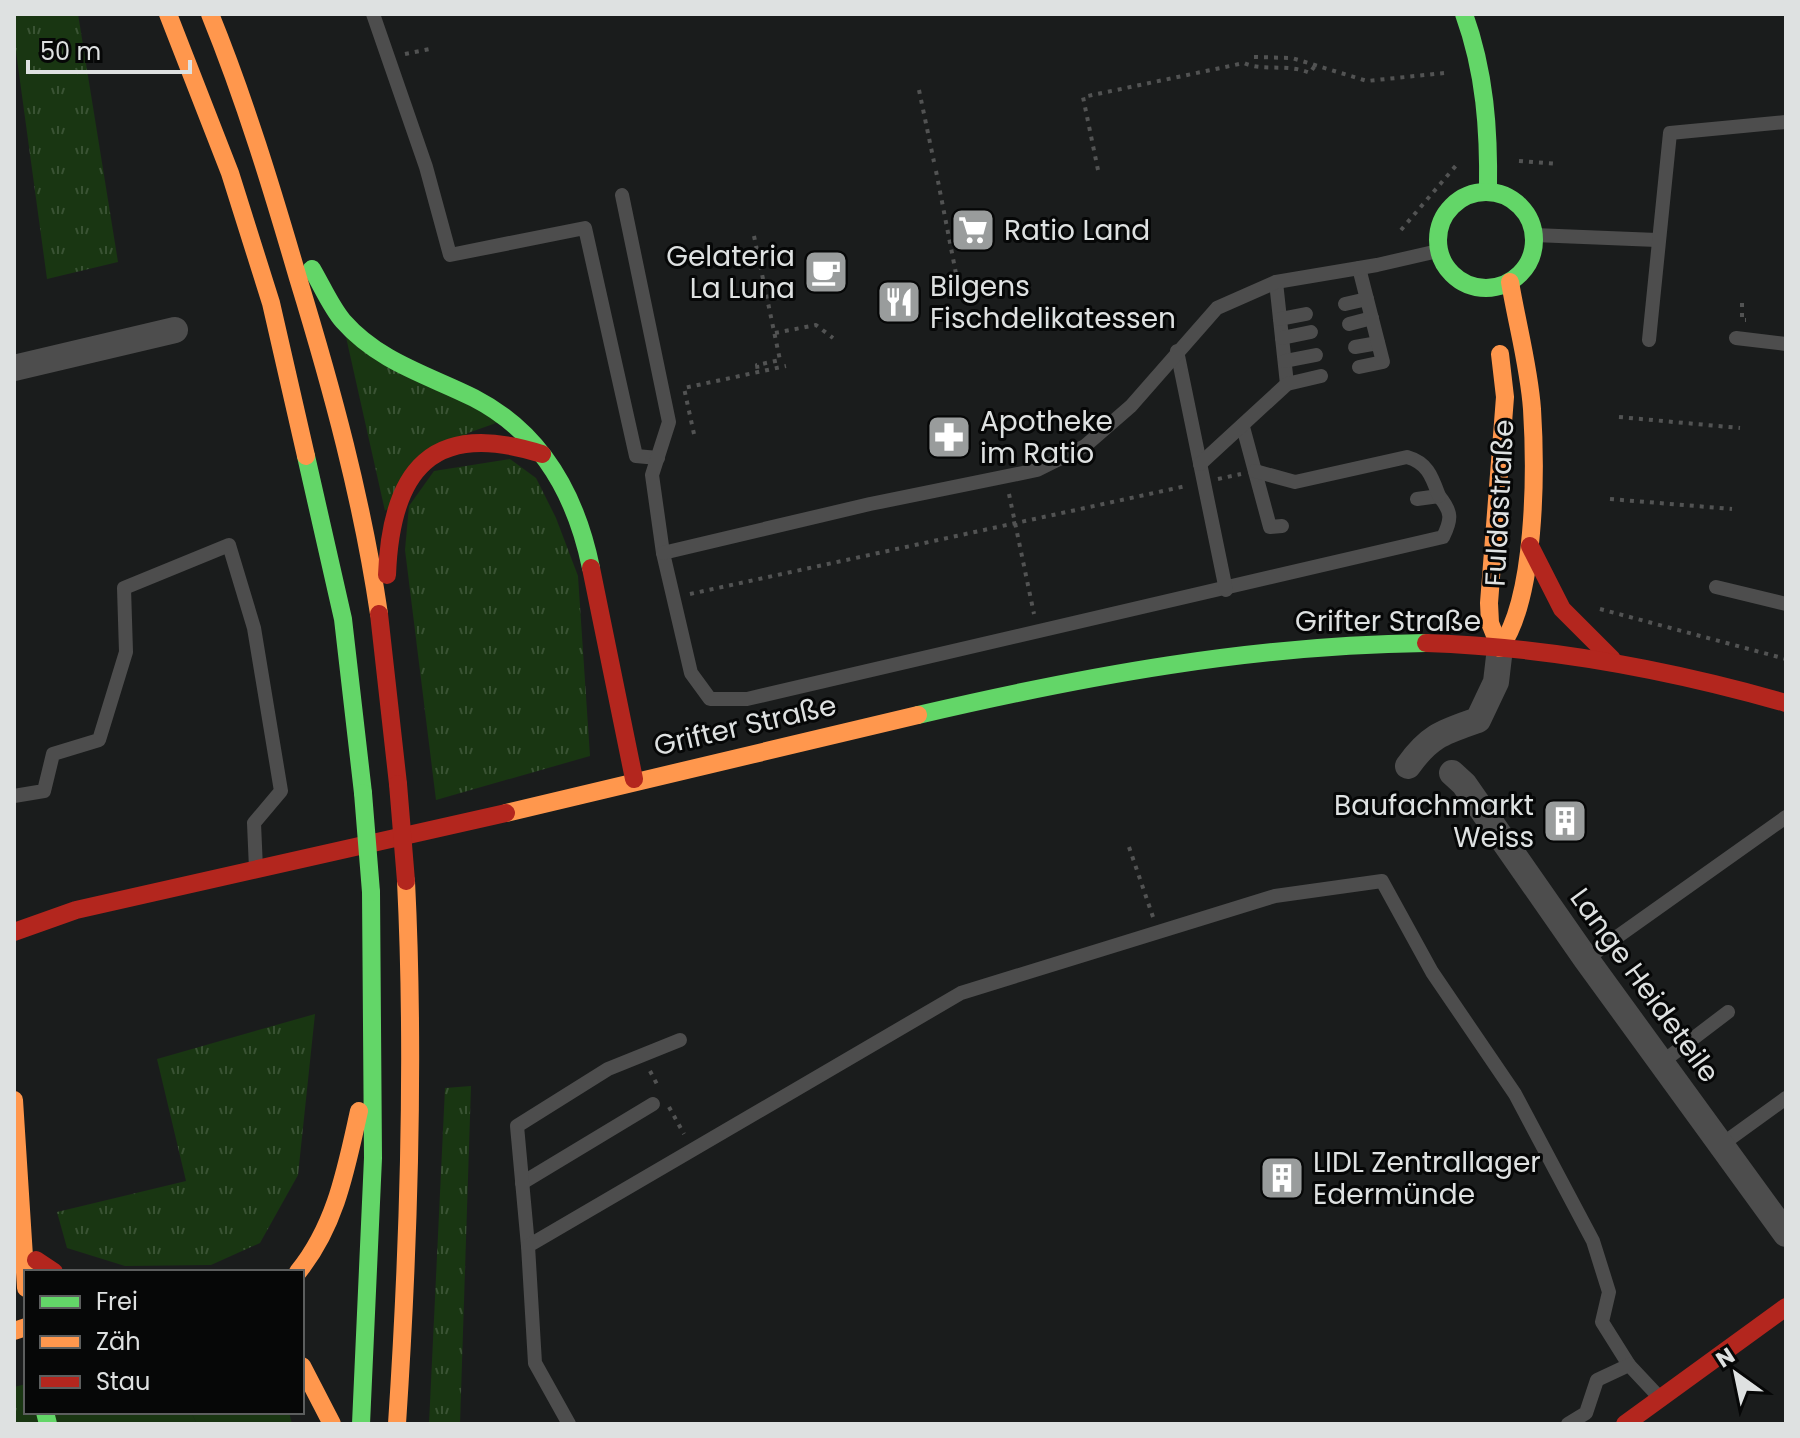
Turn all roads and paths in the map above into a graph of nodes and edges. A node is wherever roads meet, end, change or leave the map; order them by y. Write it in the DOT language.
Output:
graph roads {
  1 [pos="168,14"];
  2 [pos="210,14"];
  3 [pos="373,14"];
  4 [pos="1464,14"];
  5 [pos="430,49"];
  6 [pos="1254,57"];
  7 [pos="388,58"];
  8 [pos="1316,64"];
  9 [pos="1444,73"];
  10 [pos="919,90"];
  11 [pos="1786,122"];
  12 [pos="1462,150"];
  13 [pos="1519,161"];
  14 [pos="1558,164"];
  15 [pos="934,167"];
  16 [pos="266,168"];
  17 [pos="1098,170"];
  18 [pos="1488,191"];
  19 [pos="622,195"];
  20 [pos="1401,230"];
  21 [pos="1534,235"];
  22 [pos="754,236"];
  23 [pos="1657,240"];
  24 [pos="1438,251"];
  25 [pos="1359,268"];
  26 [pos="956,281"];
  27 [pos="1276,282"];
  28 [pos="1510,282"];
  29 [pos="959,289"];
  30 [pos="1367,299"];
  31 [pos="1345,304"];
  32 [pos="1306,314"];
  33 [pos="1372,318"];
  34 [pos="1280,319"];
  35 [pos="1349,324"];
  36 [pos="175,330"];
  37 [pos="1311,332"];
  38 [pos="775,333"];
  39 [pos="1496,333"];
  40 [pos="833,338"];
  41 [pos="1282,338"];
  42 [pos="1736,338"];
  43 [pos="1649,340"];
  44 [pos="1378,343"];
  45 [pos="1786,344"];
  46 [pos="1355,347"];
  47 [pos="1177,351"];
  48 [pos="1316,355"];
  49 [pos="1285,361"];
  50 [pos="786,366"];
  51 [pos="1359,367"];
  52 [pos="14,368"];
  53 [pos="758,372"];
  54 [pos="1321,376"];
  55 [pos="1287,384"];
  56 [pos="1619,417"];
  57 [pos="1243,427"];
  58 [pos="1740,428"];
  59 [pos="694,434"];
  60 [pos="545,455"];
  61 [pos="658,458"];
  62 [pos="1200,464"];
  63 [pos="1255,471"];
  64 [pos="1005,477"];
  65 [pos="1204,482"];
  66 [pos="1439,496"];
  67 [pos="1417,499"];
  68 [pos="1610,499"];
  69 [pos="1732,509"];
  70 [pos="1015,523"];
  71 [pos="1282,526"];
  72 [pos="1528,540"];
  73 [pos="663,553"];
  74 [pos="1716,587"];
  75 [pos="1226,590"];
  76 [pos="673,598"];
  77 [pos="1786,604"];
  78 [pos="1586,605"];
  79 [pos="1038,632"];
  80 [pos="1500,648"];
  81 [pos="386,657"];
  82 [pos="1612,659"];
  83 [pos="1786,659"];
  84 [pos="1786,703"];
  85 [pos="1408,766"];
  86 [pos="1452,773"];
  87 [pos="634,779"];
  88 [pos="14,796"];
  89 [pos="1786,817"];
  90 [pos="1129,847"];
  91 [pos="256,869"];
  92 [pos="14,932"];
  93 [pos="1159,932"];
  94 [pos="1586,959"];
  95 [pos="1728,1012"];
  96 [pos="375,1030"];
  97 [pos="680,1040"];
  98 [pos="1661,1063"];
  99 [pos="1786,1098"];
  100 [pos="14,1100"];
  101 [pos="653,1104"];
  102 [pos="1721,1145"];
  103 [pos="522,1183"];
  104 [pos="25,1232"];
  105 [pos="1786,1234"];
  106 [pos="528,1246"];
  107 [pos="38,1266"];
  108 [pos="26,1270"];
  109 [pos="300,1270"];
  110 [pos="1786,1307"];
  111 [pos="1629,1365"];
  112 [pos="304,1369"];
  113 [pos="1660,1399"];
  114 [pos="332,1424"];
  115 [pos="361,1424"];
  116 [pos="397,1424"];
  117 [pos="569,1424"];
  118 [pos="1568,1424"];
  119 [pos="1625,1424"];
  1 -- 96 [label="main road, bridge"];
  2 -- 16 [label="main road"];
  3 -- 7 [label="lane"];
  4 -- 18 [label="main road"];
  5 -- 7 [label="path"];
  6 -- 8 [label="path"];
  7 -- 61 [label="lane"];
  8 -- 9 [label="path"];
  8 -- 17 [label="path"];
  10 -- 15 [label="path"];
  11 -- 23 [label="lane"];
  12 -- 20 [label="path"];
  13 -- 14 [label="path"];
  15 -- 26 [label="path"];
  15 -- 29 [label="path"];
  16 -- 60 [label="main road"];
  16 -- 81 [label="main road"];
  18 -- 21 [label="main road"];
  18 -- 24 [label="main road"];
  19 -- 61 [label="lane"];
  21 -- 23 [label="lane"];
  21 -- 28 [label="main road"];
  22 -- 38 [label="path"];
  23 -- 43 [label="lane"];
  24 -- 25 [label="lane"];
  24 -- 28 [label="main road"];
  25 -- 27 [label="lane"];
  25 -- 30 [label="lane"];
  27 -- 34 [label="lane"];
  27 -- 47 [label="lane"];
  28 -- 72 [label="main road, Fuldastraße"];
  30 -- 31 [label="lane"];
  30 -- 33 [label="lane"];
  32 -- 34 [label="lane"];
  33 -- 35 [label="lane"];
  33 -- 44 [label="lane"];
  34 -- 41 [label="lane"];
  36 -- 52 [label="street"];
  37 -- 41 [label="lane"];
  38 -- 40 [label="path"];
  38 -- 53 [label="path"];
  39 -- 80 [label="main road, Fuldastraße"];
  41 -- 49 [label="lane"];
  42 -- 45 [label="lane"];
  44 -- 46 [label="lane"];
  44 -- 51 [label="lane"];
  47 -- 62 [label="lane"];
  47 -- 64 [label="lane"];
  48 -- 49 [label="lane"];
  49 -- 55 [label="lane"];
  50 -- 53 [label="path"];
  53 -- 59 [label="path"];
  54 -- 55 [label="lane"];
  55 -- 57 [label="lane"];
  56 -- 58 [label="path"];
  57 -- 62 [label="lane"];
  57 -- 63 [label="lane"];
  60 -- 81 [label="main road"];
  60 -- 87 [label="main road"];
  61 -- 73 [label="lane"];
  62 -- 65 [label="lane"];
  63 -- 65 [label="path"];
  63 -- 66 [label="lane"];
  63 -- 71 [label="lane"];
  64 -- 70 [label="path"];
  64 -- 73 [label="lane"];
  65 -- 70 [label="path"];
  65 -- 75 [label="lane"];
  66 -- 67 [label="lane"];
  66 -- 75 [label="lane"];
  68 -- 69 [label="path"];
  70 -- 76 [label="path"];
  70 -- 79 [label="path"];
  72 -- 80 [label="main road, Fuldastraße"];
  72 -- 82 [label="main road"];
  73 -- 76 [label="lane"];
  74 -- 77 [label="lane"];
  75 -- 79 [label="lane"];
  76 -- 79 [label="lane"];
  78 -- 83 [label="path"];
  80 -- 82 [label="main road, Grifter Straße"];
  80 -- 85 [label="street"];
  80 -- 87 [label="main road, Grifter Straße"];
  81 -- 116 [label="main road, bridge"];
  82 -- 84 [label="main road, Grifter Straße"];
  86 -- 94 [label="street, Lange Heideteile"];
  87 -- 91 [label="main road, Grifter Straße"];
  88 -- 91 [label="lane"];
  89 -- 94 [label="lane"];
  90 -- 93 [label="path"];
  91 -- 92 [label="main road, Grifter Straße"];
  93 -- 106 [label="lane"];
  93 -- 111 [label="lane"];
  94 -- 98 [label="street, Lange Heideteile"];
  95 -- 98 [label="lane"];
  96 -- 109 [label="main road"];
  96 -- 115 [label="main road"];
  97 -- 103 [label="lane"];
  98 -- 102 [label="street, Lange Heideteile"];
  99 -- 102 [label="lane"];
  100 -- 104 [label="main road"];
  101 -- 103 [label="lane"];
  102 -- 105 [label="street, Lange Heideteile"];
  103 -- 106 [label="lane"];
  104 -- 107 [label="main road"];
  104 -- 108 [label="main road"];
  106 -- 117 [label="lane"];
  110 -- 113 [label="main road"];
  111 -- 113 [label="lane"];
  111 -- 118 [label="lane"];
  112 -- 114 [label="main road"];
  113 -- 119 [label="main road"];
}
